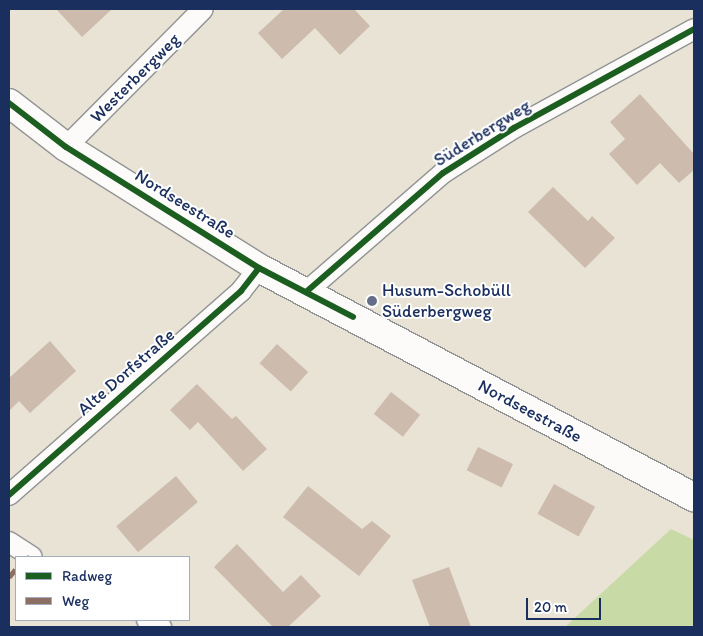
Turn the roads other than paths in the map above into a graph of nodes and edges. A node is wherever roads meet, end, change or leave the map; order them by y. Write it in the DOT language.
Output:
graph roads {
  1 [pos="203,9"];
  2 [pos="694,29"];
  3 [pos="9,103"];
  4 [pos="66,147"];
  5 [pos="259,268"];
  6 [pos="306,292"];
  7 [pos="9,495"];
  8 [pos="694,497"];
  9 [pos="9,542"];
  10 [pos="30,556"];
  11 [pos="150,621"];
  12 [pos="161,627"];
  1 -- 4 [label="street, Westerbergweg"];
  2 -- 6 [label="street, Süderbergweg"];
  3 -- 4 [label="main road, Nordseestraße"];
  4 -- 5 [label="main road, Nordseestraße"];
  5 -- 6 [label="main road, Nordseestraße"];
  5 -- 7 [label="street, Alte Dorfstraße"];
  6 -- 8 [label="main road, Nordseestraße"];
  9 -- 10 [label="street"];
  11 -- 12 [label="street"];
}
